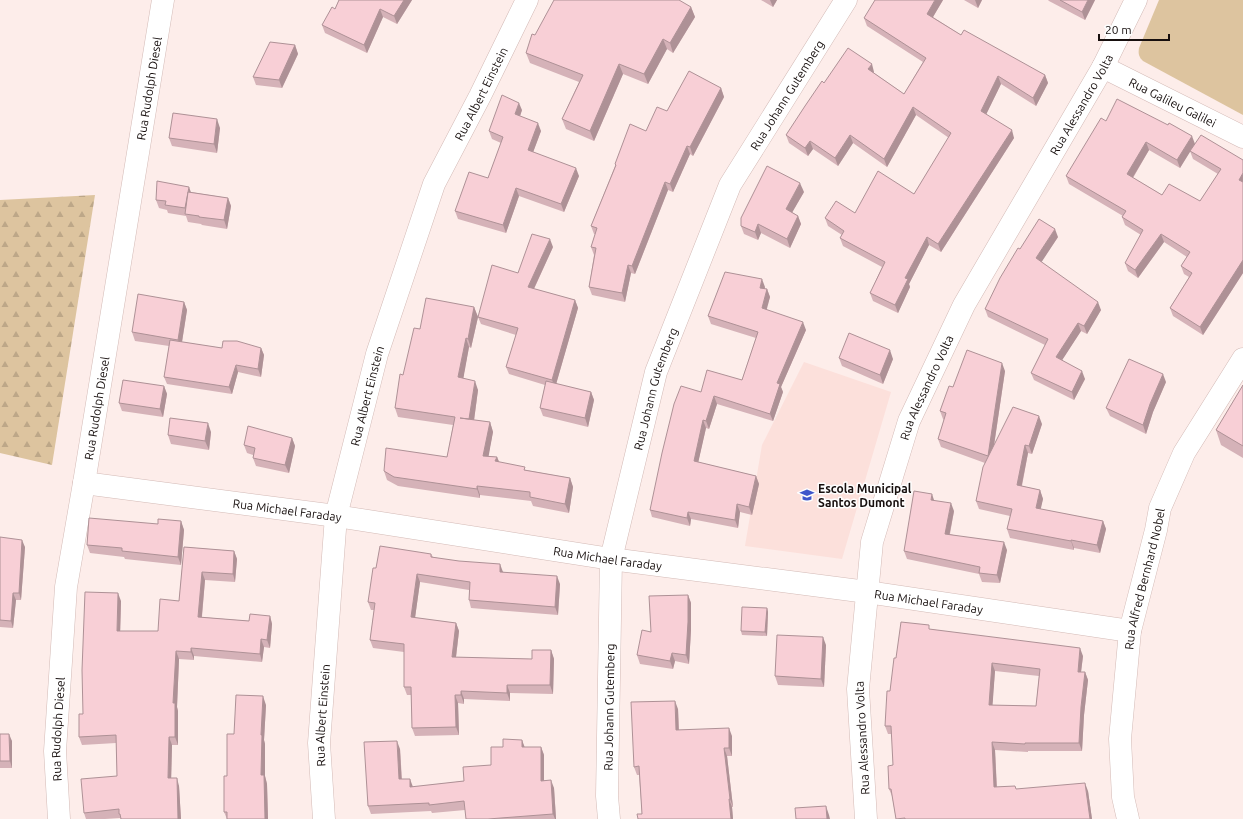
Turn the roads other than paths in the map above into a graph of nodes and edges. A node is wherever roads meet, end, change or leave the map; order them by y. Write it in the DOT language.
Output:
graph roads {
  1 [pos="163,0"];
  2 [pos="526,0"];
  3 [pos="846,0"];
  4 [pos="1136,0"];
  5 [pos="1103,67"];
  6 [pos="1243,137"];
  7 [pos="1243,359"];
  8 [pos="84,483"];
  9 [pos="336,516"];
  10 [pos="611,559"];
  11 [pos="867,592"];
  12 [pos="1130,631"];
  13 [pos="59,819"];
  14 [pos="324,819"];
  15 [pos="609,819"];
  16 [pos="866,819"];
  17 [pos="1128,819"];
  1 -- 8 [label="street, Rua Rudolph Diesel"];
  2 -- 9 [label="street, Rua Albert Einstein"];
  3 -- 10 [label="street, Rua Johann Gutemberg"];
  4 -- 5 [label="street, Rua Alessandro Volta"];
  5 -- 6 [label="street, Rua Galileu Galilei"];
  5 -- 11 [label="street, Rua Alessandro Volta"];
  7 -- 12 [label="street, Rua Alfred Bernhard Nobel"];
  8 -- 9 [label="street, Rua Michael Faraday"];
  8 -- 13 [label="street, Rua Rudolph Diesel"];
  9 -- 10 [label="street, Rua Michael Faraday"];
  9 -- 14 [label="street, Rua Albert Einstein"];
  10 -- 11 [label="street, Rua Michael Faraday"];
  10 -- 15 [label="street, Rua Johann Gutemberg"];
  11 -- 12 [label="street, Rua Michael Faraday"];
  11 -- 16 [label="street, Rua Alessandro Volta"];
  12 -- 17 [label="street, Rua Alfred Bernhard Nobel"];
}
